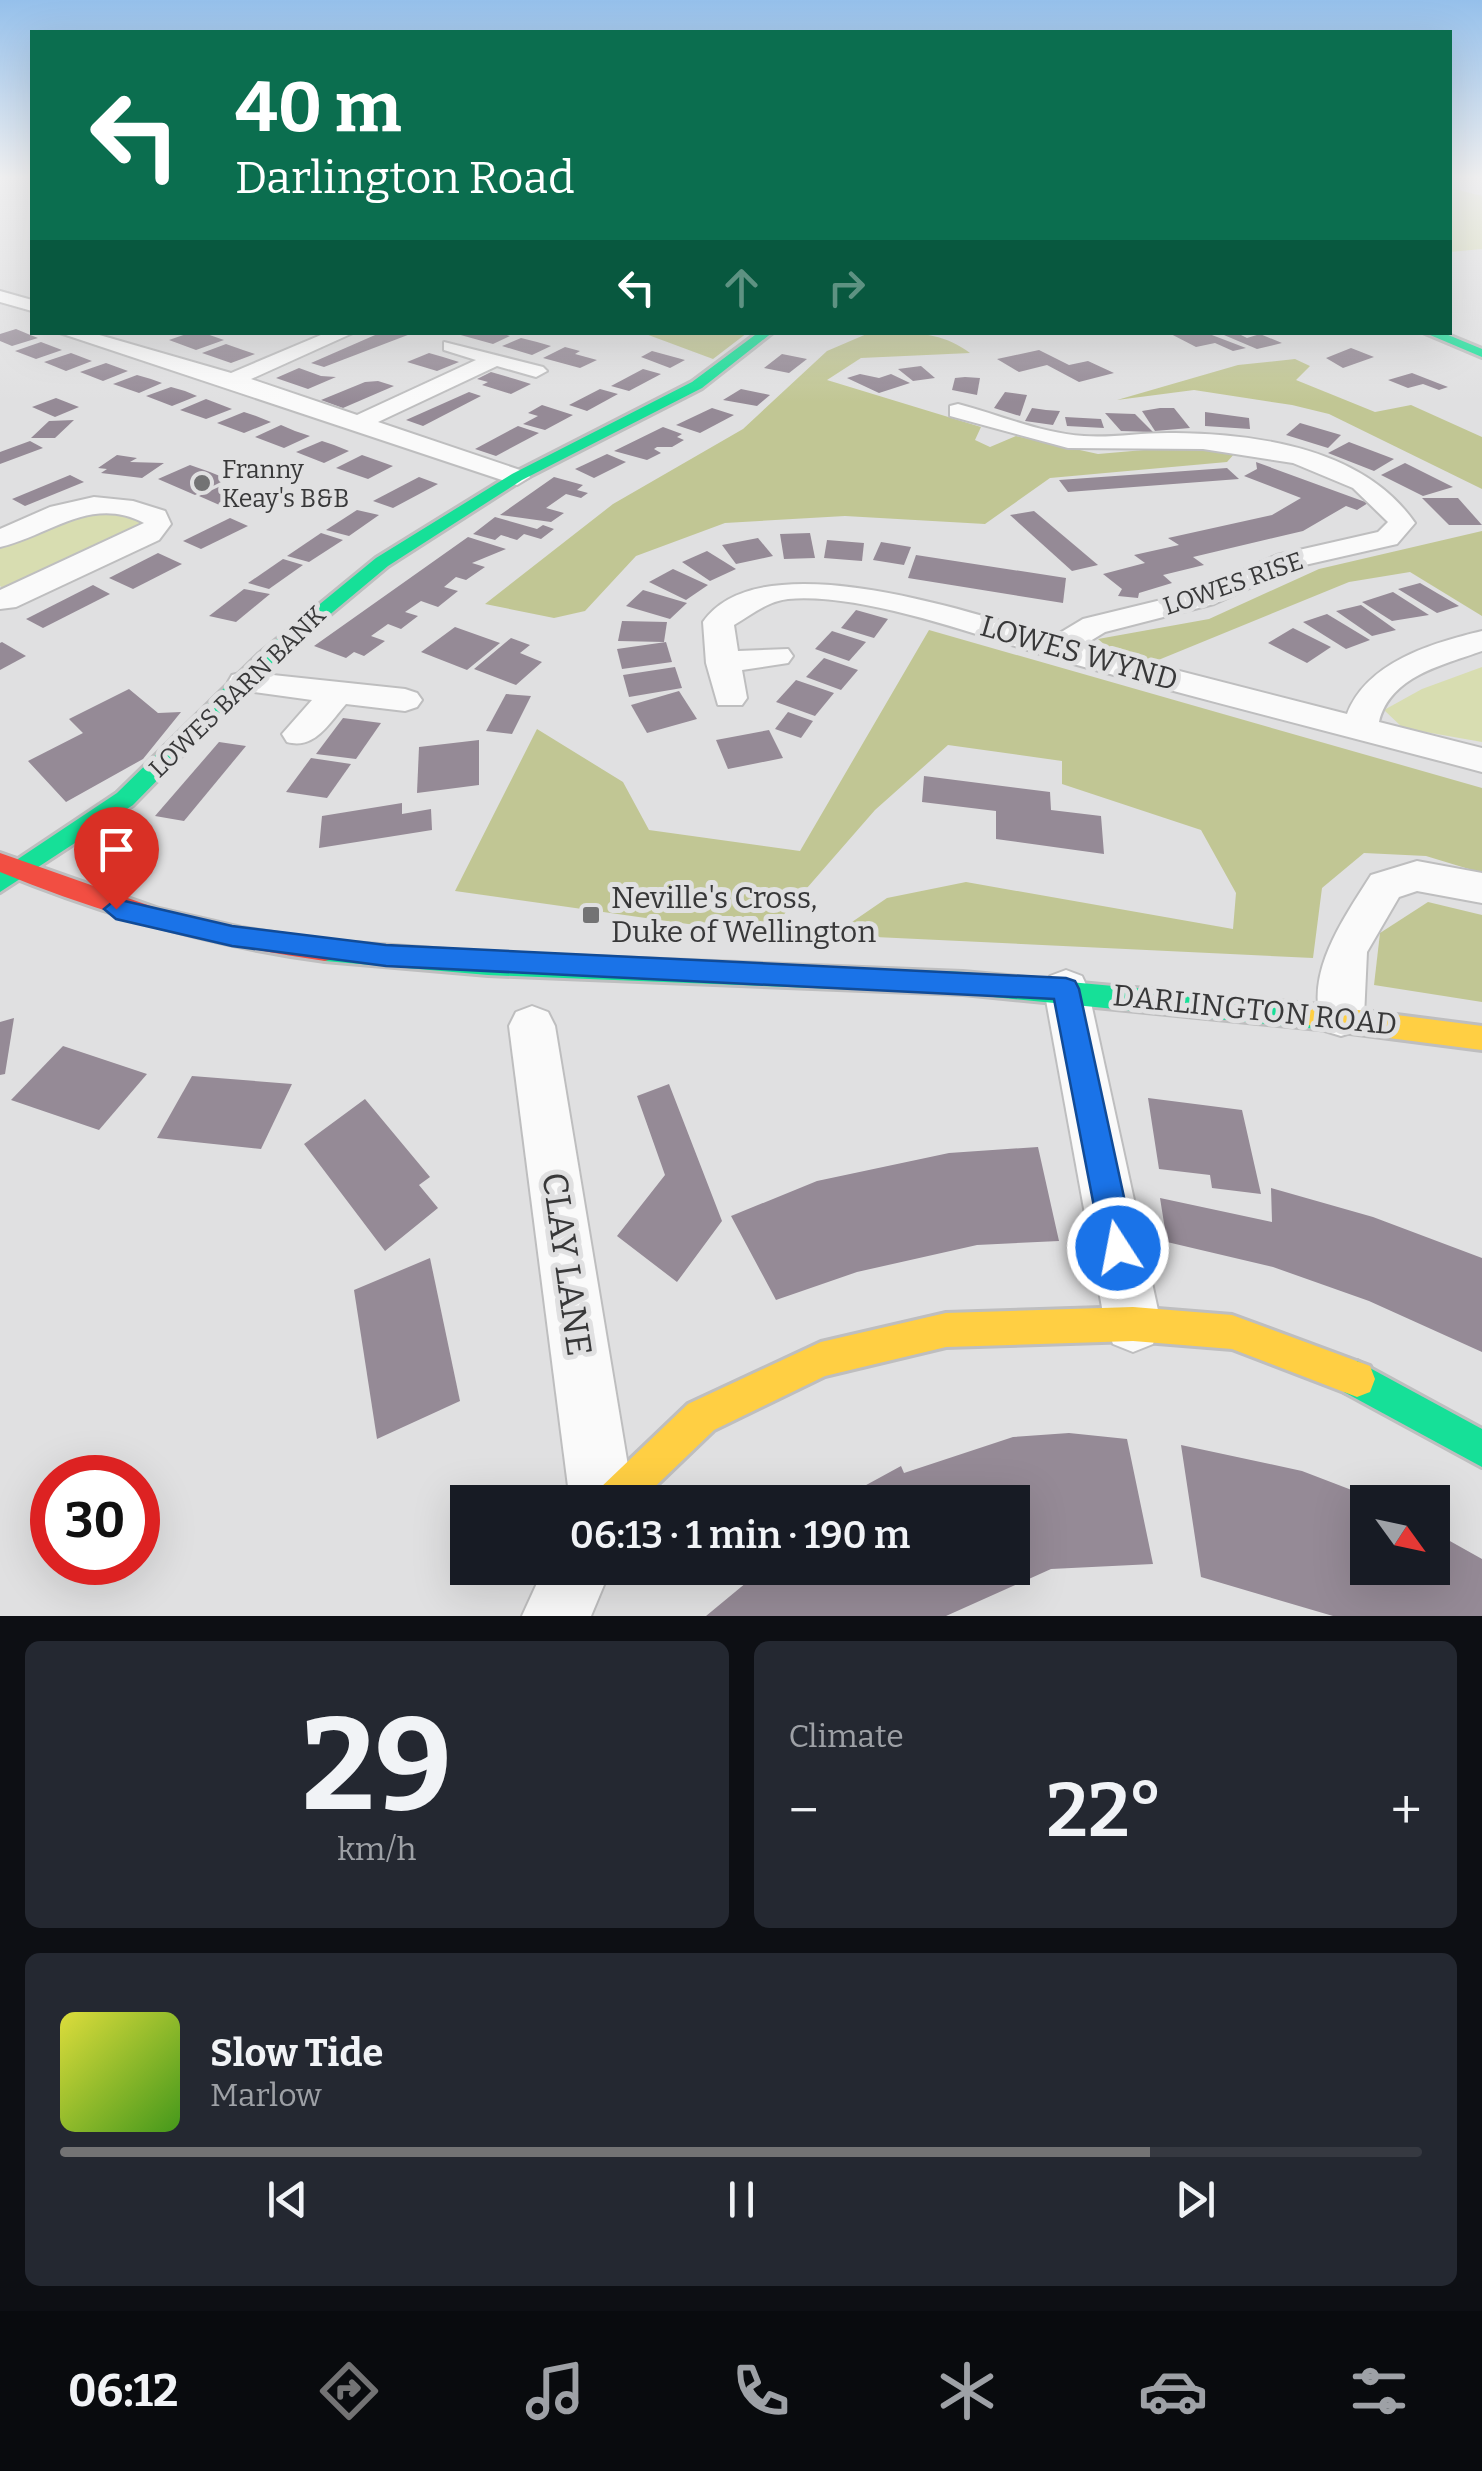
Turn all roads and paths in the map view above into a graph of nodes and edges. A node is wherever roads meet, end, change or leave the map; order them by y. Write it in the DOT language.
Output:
graph roads {
  1 [pos="83,335"];
  2 [pos="339,335"];
  3 [pos="763,335"];
  4 [pos="1437,335"];
  5 [pos="451,346"];
  6 [pos="1482,353"];
  7 [pos="494,359"];
  8 [pos="536,371"];
  9 [pos="232,380"];
  10 [pos="958,411"];
  11 [pos="358,423"];
  12 [pos="517,478"];
  13 [pos="0,540"];
  14 [pos="0,598"];
  15 [pos="1482,640"];
  16 [pos="1060,647"];
  17 [pos="777,656"];
  18 [pos="722,663"];
  19 [pos="244,682"];
  20 [pos="337,692"];
  21 [pos="730,698"];
  22 [pos="404,700"];
  23 [pos="1360,730"];
  24 [pos="299,734"];
  25 [pos="1482,760"];
  26 [pos="6,872"];
  27 [pos="1482,888"];
  28 [pos="1066,989"];
  29 [pos="1341,1017"];
  30 [pos="532,1026"];
  31 [pos="1482,1038"];
  32 [pos="1133,1324"];
  33 [pos="1482,1449"];
  34 [pos="600,1485"];
  35 [pos="630,1485"];
  36 [pos="570,1585"];
  37 [pos="556,1616"];
  1 -- 9 [label="street"];
  2 -- 9 [label="street"];
  3 -- 12 [label="main road, LOWES BARN BANK"];
  4 -- 6 [label="main road"];
  5 -- 7 [label="street"];
  7 -- 8 [label="street"];
  7 -- 11 [label="street"];
  9 -- 11 [label="street"];
  10 -- 16 [label="street, LOWES RISE"];
  11 -- 12 [label="street"];
  12 -- 19 [label="main road, LOWES BARN BANK"];
  13 -- 14 [label="street"];
  15 -- 23 [label="street"];
  16 -- 18 [label="street, LOWES WYND"];
  16 -- 23 [label="street, LOWES WYND"];
  17 -- 18 [label="street"];
  18 -- 21 [label="street, LOWES WYND"];
  19 -- 20 [label="street"];
  19 -- 26 [label="main road, LOWES BARN BANK"];
  20 -- 22 [label="street"];
  20 -- 24 [label="street"];
  23 -- 25 [label="street, LOWES WYND"];
  26 -- 28 [label="main road, DARLINGTON ROAD"];
  27 -- 29 [label="street"];
  28 -- 29 [label="main road, DARLINGTON ROAD"];
  28 -- 32 [label="street"];
  29 -- 31 [label="main road, DARLINGTON ROAD"];
  30 -- 34 [label="street, CLAY LANE"];
  32 -- 33 [label="main road"];
  32 -- 35 [label="main road"];
  36 -- 37 [label="street"];
}
